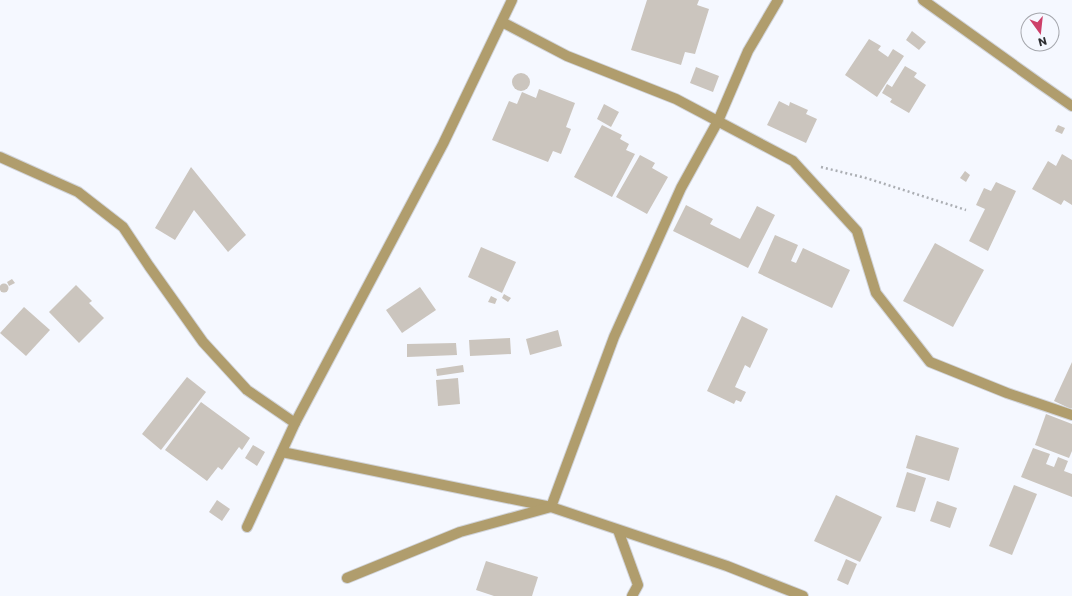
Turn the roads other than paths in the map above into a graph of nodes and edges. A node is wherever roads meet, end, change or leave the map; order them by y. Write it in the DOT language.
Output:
graph roads {
  1 [pos="512,0"];
  2 [pos="778,0"];
  3 [pos="923,0"];
  4 [pos="502,22"];
  5 [pos="1072,106"];
  6 [pos="718,121"];
  7 [pos="0,157"];
  8 [pos="1072,415"];
  9 [pos="295,423"];
  10 [pos="282,452"];
  11 [pos="551,507"];
  12 [pos="247,527"];
  13 [pos="618,530"];
  14 [pos="347,578"];
  15 [pos="632,596"];
  16 [pos="804,596"];
  1 -- 4 [label="street"];
  2 -- 6 [label="street"];
  3 -- 5 [label="street"];
  4 -- 6 [label="street"];
  4 -- 9 [label="street"];
  6 -- 8 [label="street"];
  6 -- 11 [label="street"];
  7 -- 9 [label="street"];
  9 -- 10 [label="street"];
  10 -- 11 [label="street"];
  10 -- 12 [label="street"];
  11 -- 13 [label="street"];
  11 -- 14 [label="street"];
  13 -- 15 [label="street"];
  13 -- 16 [label="street"];
}
